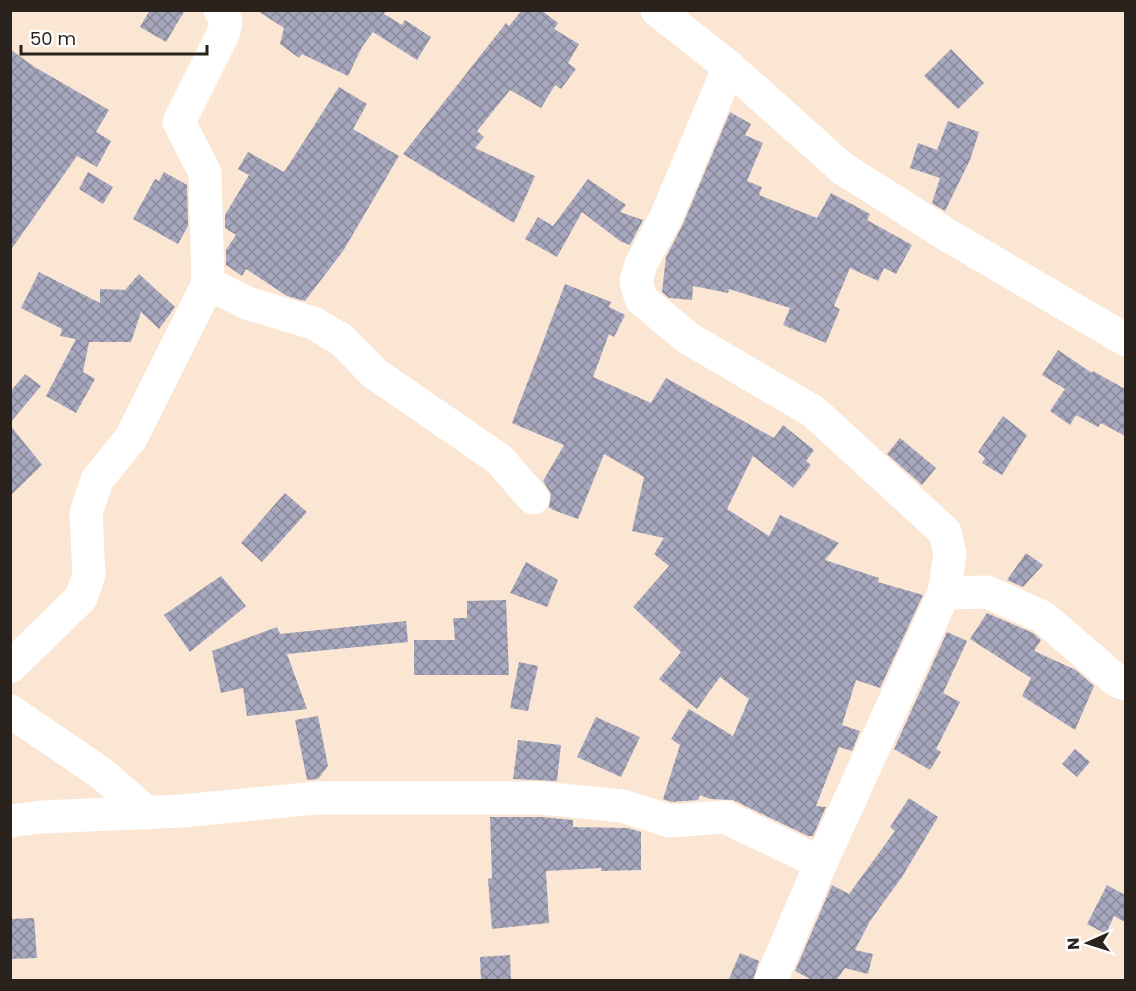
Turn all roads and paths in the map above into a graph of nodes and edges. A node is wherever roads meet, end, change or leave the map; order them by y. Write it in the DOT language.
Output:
graph roads {
  1 [pos="220,10"];
  2 [pos="657,10"];
  3 [pos="729,67"];
  4 [pos="208,284"];
  5 [pos="1125,340"];
  6 [pos="533,498"];
  7 [pos="944,593"];
  8 [pos="10,667"];
  9 [pos="1125,684"];
  10 [pos="10,711"];
  11 [pos="147,813"];
  12 [pos="10,821"];
  13 [pos="821,863"];
  14 [pos="771,981"];
  1 -- 4 [label="street"];
  2 -- 3 [label="street"];
  3 -- 5 [label="street"];
  3 -- 7 [label="street"];
  4 -- 6 [label="street"];
  4 -- 8 [label="street"];
  7 -- 9 [label="street"];
  7 -- 13 [label="street"];
  10 -- 11 [label="street"];
  11 -- 12 [label="street"];
  11 -- 13 [label="street"];
  13 -- 14 [label="street"];
}
